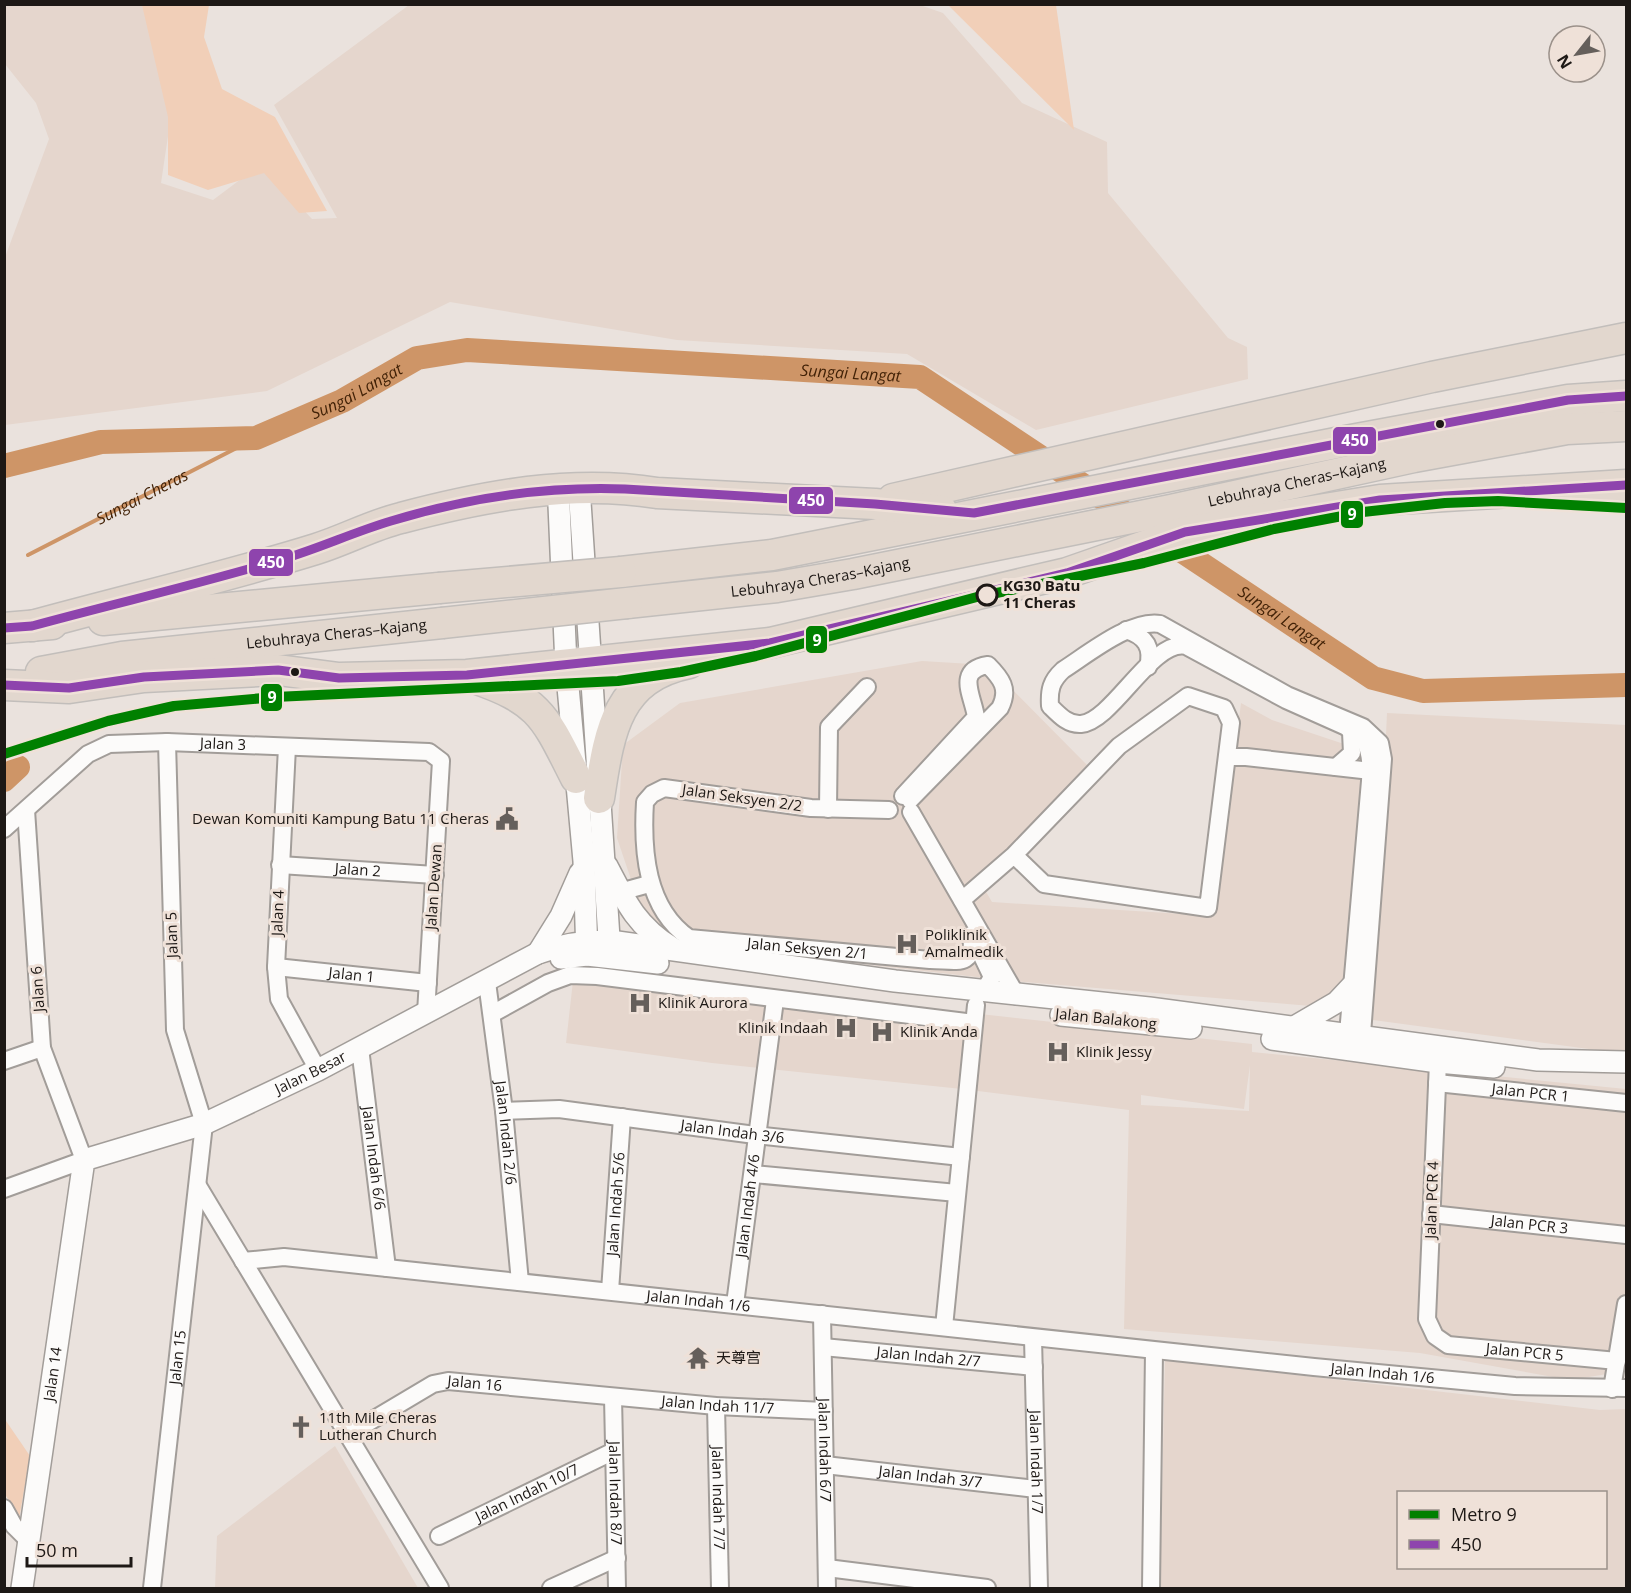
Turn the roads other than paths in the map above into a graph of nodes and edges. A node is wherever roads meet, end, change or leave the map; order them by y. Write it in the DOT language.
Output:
graph roads {
  1 [pos="1626,328"];
  2 [pos="1614,340"];
  3 [pos="1626,396"];
  4 [pos="1626,426"];
  5 [pos="1626,485"];
  6 [pos="657,493"];
  7 [pos="569,503"];
  8 [pos="875,504"];
  9 [pos="974,513"];
  10 [pos="1185,521"];
  11 [pos="1050,554"];
  12 [pos="212,578"];
  13 [pos="18,627"];
  14 [pos="1126,630"];
  15 [pos="770,643"];
  16 [pos="578,664"];
  17 [pos="1148,667"];
  18 [pos="467,675"];
  19 [pos="4,679"];
  20 [pos="4,685"];
  21 [pos="867,687"];
  22 [pos="1347,727"];
  23 [pos="167,742"];
  24 [pos="287,747"];
  25 [pos="1231,758"];
  26 [pos="441,761"];
  27 [pos="1336,767"];
  28 [pos="576,778"];
  29 [pos="1374,779"];
  30 [pos="599,798"];
  31 [pos="903,807"];
  32 [pos="828,809"];
  33 [pos="26,810"];
  34 [pos="4,829"];
  35 [pos="1014,855"];
  36 [pos="593,858"];
  37 [pos="280,866"];
  38 [pos="435,875"];
  39 [pos="649,884"];
  40 [pos="620,891"];
  41 [pos="962,900"];
  42 [pos="971,935"];
  43 [pos="587,948"];
  44 [pos="610,949"];
  45 [pos="677,952"];
  46 [pos="533,957"];
  47 [pos="276,967"];
  48 [pos="487,982"];
  49 [pos="428,983"];
  50 [pos="1352,986"];
  51 [pos="1017,996"];
  52 [pos="775,1000"];
  53 [pos="976,1006"];
  54 [pos="426,1013"];
  55 [pos="492,1014"];
  56 [pos="1294,1027"];
  57 [pos="1354,1042"];
  58 [pos="42,1048"];
  59 [pos="360,1048"];
  60 [pos="4,1061"];
  61 [pos="1626,1062"];
  62 [pos="318,1070"];
  63 [pos="1437,1073"];
  64 [pos="1626,1074"];
  65 [pos="1626,1103"];
  66 [pos="504,1111"];
  67 [pos="622,1117"];
  68 [pos="204,1124"];
  69 [pos="755,1135"];
  70 [pos="961,1157"];
  71 [pos="84,1160"];
  72 [pos="753,1174"];
  73 [pos="198,1186"];
  74 [pos="4,1189"];
  75 [pos="957,1193"];
  76 [pos="1431,1214"];
  77 [pos="1626,1235"];
  78 [pos="243,1261"];
  79 [pos="387,1268"];
  80 [pos="520,1282"];
  81 [pos="610,1291"];
  82 [pos="735,1304"];
  83 [pos="1626,1304"];
  84 [pos="822,1314"];
  85 [pos="944,1327"];
  86 [pos="1435,1336"];
  87 [pos="1033,1338"];
  88 [pos="823,1347"];
  89 [pos="1154,1351"];
  90 [pos="1617,1361"];
  91 [pos="1034,1367"];
  92 [pos="1619,1388"];
  93 [pos="613,1397"];
  94 [pos="716,1406"];
  95 [pos="824,1411"];
  96 [pos="349,1434"];
  97 [pos="614,1451"];
  98 [pos="825,1465"];
  99 [pos="1036,1489"];
  100 [pos="4,1508"];
  101 [pos="439,1536"];
  102 [pos="29,1541"];
  103 [pos="616,1558"];
  104 [pos="827,1568"];
  105 [pos="934,1585"];
  106 [pos="22,1588"];
  107 [pos="152,1588"];
  108 [pos="440,1588"];
  109 [pos="551,1588"];
  110 [pos="617,1588"];
  111 [pos="720,1588"];
  112 [pos="827,1588"];
  113 [pos="987,1588"];
  114 [pos="1039,1588"];
  115 [pos="1151,1588"];
  1 -- 2 [label="highway"];
  2 -- 8 [label="highway"];
  3 -- 9 [label="highway, Lebuhraya Cheras–Kajang"];
  4 -- 10 [label="highway, Lebuhraya Cheras–Kajang"];
  5 -- 10 [label="highway"];
  6 -- 7 [label="highway"];
  6 -- 8 [label="highway"];
  6 -- 12 [label="highway"];
  7 -- 12 [label="highway"];
  7 -- 16 [label="street"];
  8 -- 9 [label="highway"];
  9 -- 13 [label="highway, Lebuhraya Cheras–Kajang, bridge"];
  10 -- 11 [label="highway, Lebuhraya Cheras–Kajang"];
  10 -- 11 [label="highway"];
  11 -- 15 [label="highway"];
  11 -- 19 [label="highway, Lebuhraya Cheras–Kajang, bridge"];
  12 -- 13 [label="highway"];
  14 -- 17 [label="street"];
  14 -- 17 [label="street"];
  14 -- 29 [label="street"];
  15 -- 16 [label="highway"];
  15 -- 30 [label="highway"];
  16 -- 18 [label="highway"];
  16 -- 28 [label="street"];
  16 -- 30 [label="street"];
  17 -- 22 [label="street"];
  18 -- 20 [label="highway"];
  18 -- 28 [label="highway"];
  21 -- 32 [label="street"];
  22 -- 27 [label="street"];
  22 -- 29 [label="street"];
  23 -- 24 [label="street, Jalan 3"];
  23 -- 33 [label="street, Jalan 3"];
  23 -- 68 [label="street, Jalan 5"];
  24 -- 26 [label="street, Jalan 3"];
  24 -- 37 [label="street, Jalan 4"];
  25 -- 27 [label="street"];
  25 -- 29 [label="street"];
  25 -- 35 [label="street"];
  25 -- 35 [label="street"];
  26 -- 38 [label="street, Jalan Dewan"];
  27 -- 29 [label="street"];
  28 -- 36 [label="street"];
  29 -- 50 [label="street"];
  29 -- 57 [label="street"];
  30 -- 36 [label="street"];
  31 -- 31 [label="street"];
  31 -- 32 [label="street, Jalan Seksyen 2/2"];
  31 -- 41 [label="street"];
  31 -- 42 [label="street"];
  32 -- 39 [label="street, Jalan Seksyen 2/2"];
  33 -- 34 [label="street, Jalan 3"];
  33 -- 58 [label="street, Jalan 6"];
  35 -- 41 [label="street"];
  36 -- 40 [label="street"];
  36 -- 43 [label="street"];
  36 -- 44 [label="street"];
  36 -- 46 [label="street"];
  37 -- 38 [label="street, Jalan 2"];
  37 -- 47 [label="street, Jalan 4"];
  38 -- 49 [label="street, Jalan Dewan"];
  39 -- 40 [label="street"];
  39 -- 42 [label="street, Jalan Seksyen 2/1"];
  40 -- 45 [label="street"];
  41 -- 51 [label="street"];
  42 -- 53 [label="street"];
  43 -- 44 [label="street"];
  43 -- 46 [label="street, Jalan Besar"];
  44 -- 45 [label="street, Jalan Balakong"];
  44 -- 53 [label="street, Jalan Balakong"];
  45 -- 53 [label="street, Jalan Balakong"];
  46 -- 48 [label="street, Jalan Besar"];
  47 -- 49 [label="street, Jalan 1"];
  47 -- 62 [label="street, Jalan 4"];
  48 -- 54 [label="street, Jalan Besar"];
  48 -- 55 [label="street, Jalan Indah 2/6"];
  49 -- 54 [label="street, Jalan Dewan"];
  50 -- 56 [label="street"];
  50 -- 57 [label="street"];
  51 -- 53 [label="street, Jalan Balakong"];
  51 -- 56 [label="street, Jalan Balakong"];
  52 -- 53 [label="street"];
  52 -- 55 [label="street"];
  52 -- 69 [label="street, Jalan Indah 4/6"];
  53 -- 57 [label="street, Jalan Balakong"];
  53 -- 70 [label="street"];
  54 -- 59 [label="street, Jalan Besar"];
  55 -- 66 [label="street, Jalan Indah 2/6"];
  56 -- 57 [label="street, Jalan Balakong"];
  57 -- 61 [label="street, Jalan Balakong"];
  57 -- 63 [label="street, Jalan Balakong"];
  58 -- 60 [label="street"];
  58 -- 71 [label="street, Jalan 6"];
  59 -- 62 [label="street, Jalan Besar"];
  59 -- 79 [label="street, Jalan Indah 6/6"];
  62 -- 68 [label="street, Jalan Besar"];
  63 -- 64 [label="street, Jalan Balakong"];
  63 -- 65 [label="street, Jalan PCR 1"];
  63 -- 76 [label="street, Jalan PCR 4"];
  66 -- 67 [label="street, Jalan Indah 3/6"];
  66 -- 80 [label="street, Jalan Indah 2/6"];
  67 -- 69 [label="street, Jalan Indah 3/6"];
  67 -- 81 [label="street, Jalan Indah 5/6"];
  68 -- 71 [label="street, Jalan Besar"];
  68 -- 73 [label="street, Jalan 15"];
  69 -- 70 [label="street, Jalan Indah 3/6"];
  69 -- 72 [label="street, Jalan Indah 4/6"];
  70 -- 75 [label="street"];
  71 -- 74 [label="street"];
  71 -- 102 [label="street, Jalan 14"];
  72 -- 75 [label="street"];
  72 -- 82 [label="street, Jalan Indah 4/6"];
  73 -- 78 [label="street"];
  73 -- 107 [label="street, Jalan 15"];
  75 -- 85 [label="street"];
  76 -- 77 [label="street, Jalan PCR 3"];
  76 -- 86 [label="street, Jalan PCR 4"];
  78 -- 79 [label="street, Jalan Indah 1/6"];
  78 -- 96 [label="street"];
  79 -- 80 [label="street, Jalan Indah 1/6"];
  80 -- 81 [label="street, Jalan Indah 1/6"];
  81 -- 82 [label="street, Jalan Indah 1/6"];
  82 -- 84 [label="street, Jalan Indah 1/6"];
  83 -- 90 [label="street"];
  84 -- 85 [label="street, Jalan Indah 1/6"];
  84 -- 88 [label="street, Jalan Indah 6/7"];
  85 -- 87 [label="street, Jalan Indah 1/6"];
  86 -- 90 [label="street, Jalan PCR 5"];
  87 -- 89 [label="street, Jalan Indah 1/6"];
  87 -- 91 [label="street, Jalan Indah 1/7"];
  88 -- 91 [label="street, Jalan Indah 2/7"];
  88 -- 95 [label="street, Jalan Indah 6/7"];
  89 -- 92 [label="street, Jalan Indah 1/6"];
  89 -- 115 [label="street"];
  90 -- 92 [label="street"];
  91 -- 99 [label="street, Jalan Indah 1/7"];
  93 -- 94 [label="street, Jalan Indah 11/7"];
  93 -- 96 [label="street, Jalan 16"];
  93 -- 97 [label="street, Jalan Indah 8/7"];
  94 -- 95 [label="street, Jalan Indah 11/7"];
  94 -- 111 [label="street, Jalan Indah 7/7"];
  95 -- 98 [label="street, Jalan Indah 6/7"];
  96 -- 108 [label="street"];
  97 -- 101 [label="street, Jalan Indah 10/7"];
  97 -- 103 [label="street, Jalan Indah 8/7"];
  98 -- 99 [label="street, Jalan Indah 3/7"];
  98 -- 104 [label="street, Jalan Indah 6/7"];
  99 -- 114 [label="street, Jalan Indah 1/7"];
  100 -- 102 [label="street"];
  102 -- 106 [label="street, Jalan 14"];
  103 -- 109 [label="street"];
  103 -- 110 [label="street, Jalan Indah 8/7"];
  104 -- 105 [label="street"];
  104 -- 112 [label="street, Jalan Indah 6/7"];
  105 -- 113 [label="street"];
}
